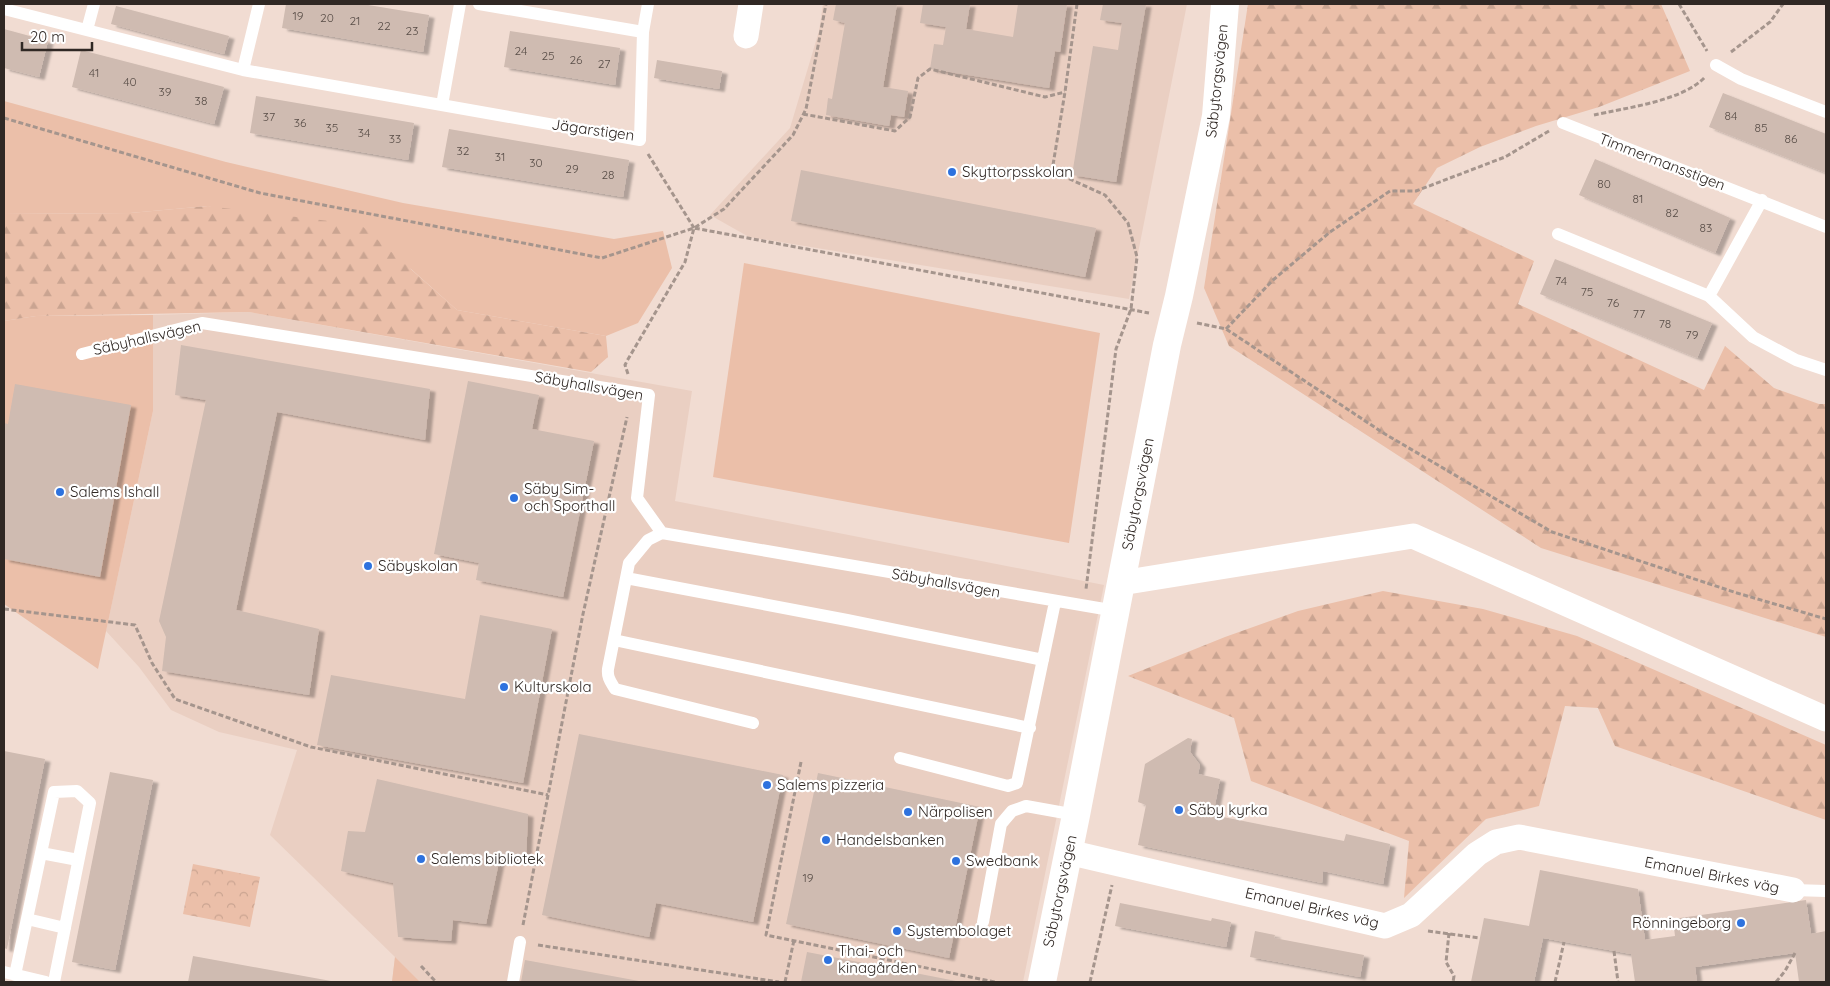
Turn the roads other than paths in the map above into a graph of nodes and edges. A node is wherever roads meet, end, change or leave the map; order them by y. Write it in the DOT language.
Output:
graph roads {
  1 [pos="94,4"];
  2 [pos="258,4"];
  3 [pos="460,4"];
  4 [pos="479,4"];
  5 [pos="648,4"];
  6 [pos="751,4"];
  7 [pos="1225,4"];
  8 [pos="4,9"];
  9 [pos="87,30"];
  10 [pos="643,32"];
  11 [pos="746,36"];
  12 [pos="1716,65"];
  13 [pos="243,70"];
  14 [pos="442,105"];
  15 [pos="1826,112"];
  16 [pos="1563,123"];
  17 [pos="1762,200"];
  18 [pos="1826,227"];
  19 [pos="1558,234"];
  20 [pos="1708,296"];
  21 [pos="82,354"];
  22 [pos="1826,370"];
  23 [pos="662,533"];
  24 [pos="626,578"];
  25 [pos="1121,583"];
  26 [pos="1055,602"];
  27 [pos="1116,611"];
  28 [pos="614,640"];
  29 [pos="1043,660"];
  30 [pos="1826,719"];
  31 [pos="753,723"];
  32 [pos="1030,728"];
  33 [pos="900,758"];
  34 [pos="1076,815"];
  35 [pos="1068,852"];
  36 [pos="41,853"];
  37 [pos="78,860"];
  38 [pos="1793,890"];
  39 [pos="1826,891"];
  40 [pos="27,919"];
  41 [pos="983,922"];
  42 [pos="65,928"];
  43 [pos="520,942"];
  44 [pos="9,974"];
  45 [pos="46,982"];
  46 [pos="54,982"];
  47 [pos="512,982"];
  48 [pos="1042,982"];
  1 -- 9 [label="lane"];
  2 -- 13 [label="lane"];
  3 -- 14 [label="lane"];
  4 -- 10 [label="lane"];
  5 -- 10 [label="lane, Jägarstigen"];
  6 -- 11 [label="street"];
  7 -- 25 [label="street, Säbytorgsvägen"];
  8 -- 9 [label="lane, Jägarstigen"];
  9 -- 13 [label="lane, Jägarstigen"];
  10 -- 14 [label="lane, Jägarstigen"];
  12 -- 15 [label="lane"];
  13 -- 14 [label="lane, Jägarstigen"];
  16 -- 17 [label="lane, Timmermansstigen"];
  17 -- 18 [label="lane, Timmermansstigen"];
  17 -- 20 [label="lane"];
  19 -- 20 [label="lane"];
  20 -- 22 [label="lane"];
  21 -- 23 [label="lane, Säbyhallsvägen"];
  23 -- 24 [label="lane"];
  23 -- 26 [label="lane, Säbyhallsvägen"];
  24 -- 28 [label="lane"];
  24 -- 29 [label="lane"];
  25 -- 27 [label="street, Säbytorgsvägen"];
  25 -- 30 [label="street"];
  26 -- 27 [label="lane, Säbyhallsvägen"];
  26 -- 29 [label="lane"];
  27 -- 34 [label="street, Säbytorgsvägen"];
  28 -- 31 [label="lane"];
  28 -- 32 [label="lane"];
  29 -- 32 [label="lane"];
  32 -- 33 [label="lane"];
  34 -- 35 [label="street, Säbytorgsvägen"];
  34 -- 41 [label="lane"];
  35 -- 38 [label="street, Emanuel Birkes väg"];
  35 -- 48 [label="street, Säbytorgsvägen"];
  36 -- 37 [label="lane"];
  36 -- 37 [label="lane"];
  36 -- 40 [label="lane"];
  37 -- 42 [label="lane"];
  38 -- 39 [label="lane, Emanuel Birkes väg"];
  40 -- 42 [label="lane"];
  40 -- 44 [label="lane"];
  42 -- 46 [label="lane"];
  43 -- 47 [label="lane"];
  44 -- 45 [label="lane"];
}
